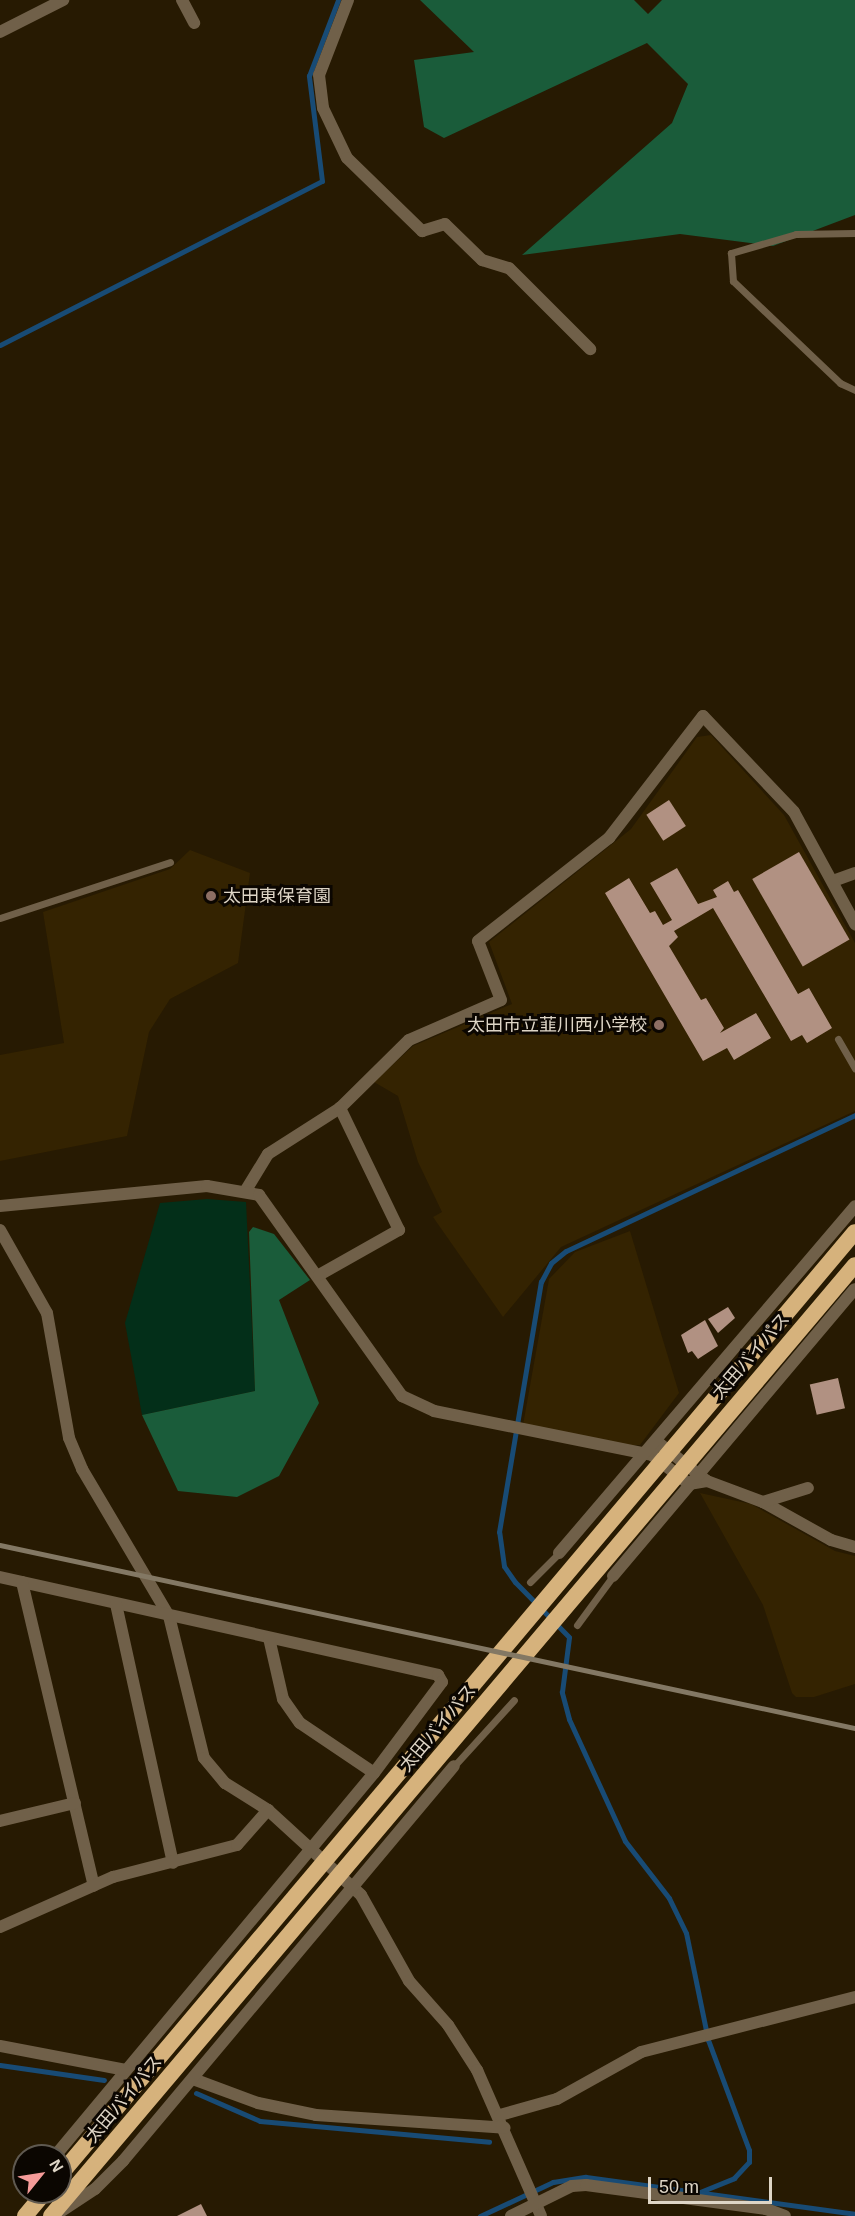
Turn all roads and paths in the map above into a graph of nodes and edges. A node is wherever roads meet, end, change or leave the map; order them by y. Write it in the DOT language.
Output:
graph roads {
  1 [pos="63,0"];
  2 [pos="182,0"];
  3 [pos="348,0"];
  4 [pos="194,23"];
  5 [pos="0,32"];
  6 [pos="855,233"];
  7 [pos="590,349"];
  8 [pos="855,390"];
  9 [pos="170,862"];
  10 [pos="855,873"];
  11 [pos="832,881"];
  12 [pos="0,918"];
  13 [pos="855,924"];
  14 [pos="838,1040"];
  15 [pos="855,1068"];
  16 [pos="340,1108"];
  17 [pos="246,1190"];
  18 [pos="0,1206"];
  19 [pos="855,1206"];
  20 [pos="0,1230"];
  21 [pos="855,1232"];
  22 [pos="855,1265"];
  23 [pos="319,1275"];
  24 [pos="855,1289"];
  25 [pos="645,1453"];
  26 [pos="698,1480"];
  27 [pos="808,1488"];
  28 [pos="763,1502"];
  29 [pos="855,1547"];
  30 [pos="559,1553"];
  31 [pos="613,1576"];
  32 [pos="0,1577"];
  33 [pos="22,1582"];
  34 [pos="530,1582"];
  35 [pos="116,1604"];
  36 [pos="169,1616"];
  37 [pos="577,1625"];
  38 [pos="269,1638"];
  39 [pos="514,1700"];
  40 [pos="454,1766"];
  41 [pos="374,1773"];
  42 [pos="75,1803"];
  43 [pos="268,1810"];
  44 [pos="0,1821"];
  45 [pos="310,1848"];
  46 [pos="173,1863"];
  47 [pos="93,1886"];
  48 [pos="355,1888"];
  49 [pos="0,1927"];
  50 [pos="855,1997"];
  51 [pos="0,2046"];
  52 [pos="126,2070"];
  53 [pos="193,2079"];
  54 [pos="500,2115"];
  55 [pos="505,2128"];
  56 [pos="65,2144"];
  57 [pos="72,2161"];
  58 [pos="536,2204"];
  59 [pos="52,2216"];
  60 [pos="511,2216"];
  61 [pos="541,2216"];
  62 [pos="785,2216"];
  1 -- 5 [label="street"];
  2 -- 4 [label="street"];
  3 -- 7 [label="street"];
  6 -- 8 [label="lane"];
  9 -- 12 [label="lane"];
  10 -- 11 [label="street"];
  11 -- 13 [label="street"];
  11 -- 16 [label="street"];
  14 -- 15 [label="lane"];
  16 -- 17 [label="street"];
  16 -- 23 [label="street"];
  17 -- 18 [label="street"];
  17 -- 23 [label="street"];
  19 -- 25 [label="street"];
  20 -- 36 [label="street"];
  21 -- 57 [label="highway, 太田バイパス"];
  22 -- 59 [label="highway, 太田バイパス"];
  23 -- 25 [label="street"];
  24 -- 26 [label="street"];
  25 -- 26 [label="street"];
  25 -- 30 [label="street"];
  26 -- 28 [label="street"];
  26 -- 31 [label="street"];
  27 -- 28 [label="street"];
  28 -- 29 [label="street"];
  30 -- 34 [label="lane"];
  31 -- 37 [label="lane"];
  32 -- 33 [label="street"];
  33 -- 35 [label="street"];
  33 -- 42 [label="street"];
  35 -- 36 [label="street"];
  35 -- 46 [label="street"];
  36 -- 38 [label="street"];
  36 -- 43 [label="street"];
  38 -- 41 [label="street"];
  38 -- 41 [label="street"];
  39 -- 40 [label="lane"];
  40 -- 48 [label="street"];
  41 -- 45 [label="street"];
  42 -- 44 [label="street"];
  42 -- 47 [label="street"];
  43 -- 45 [label="street"];
  43 -- 46 [label="street"];
  45 -- 48 [label="street"];
  45 -- 52 [label="street"];
  46 -- 47 [label="street"];
  47 -- 49 [label="street"];
  48 -- 53 [label="street"];
  48 -- 54 [label="street"];
  50 -- 54 [label="street"];
  51 -- 52 [label="street"];
  52 -- 56 [label="street"];
  53 -- 55 [label="street"];
  53 -- 59 [label="street"];
  54 -- 55 [label="street"];
  55 -- 58 [label="street"];
  58 -- 60 [label="street"];
  58 -- 61 [label="street"];
  58 -- 62 [label="street"];
}
